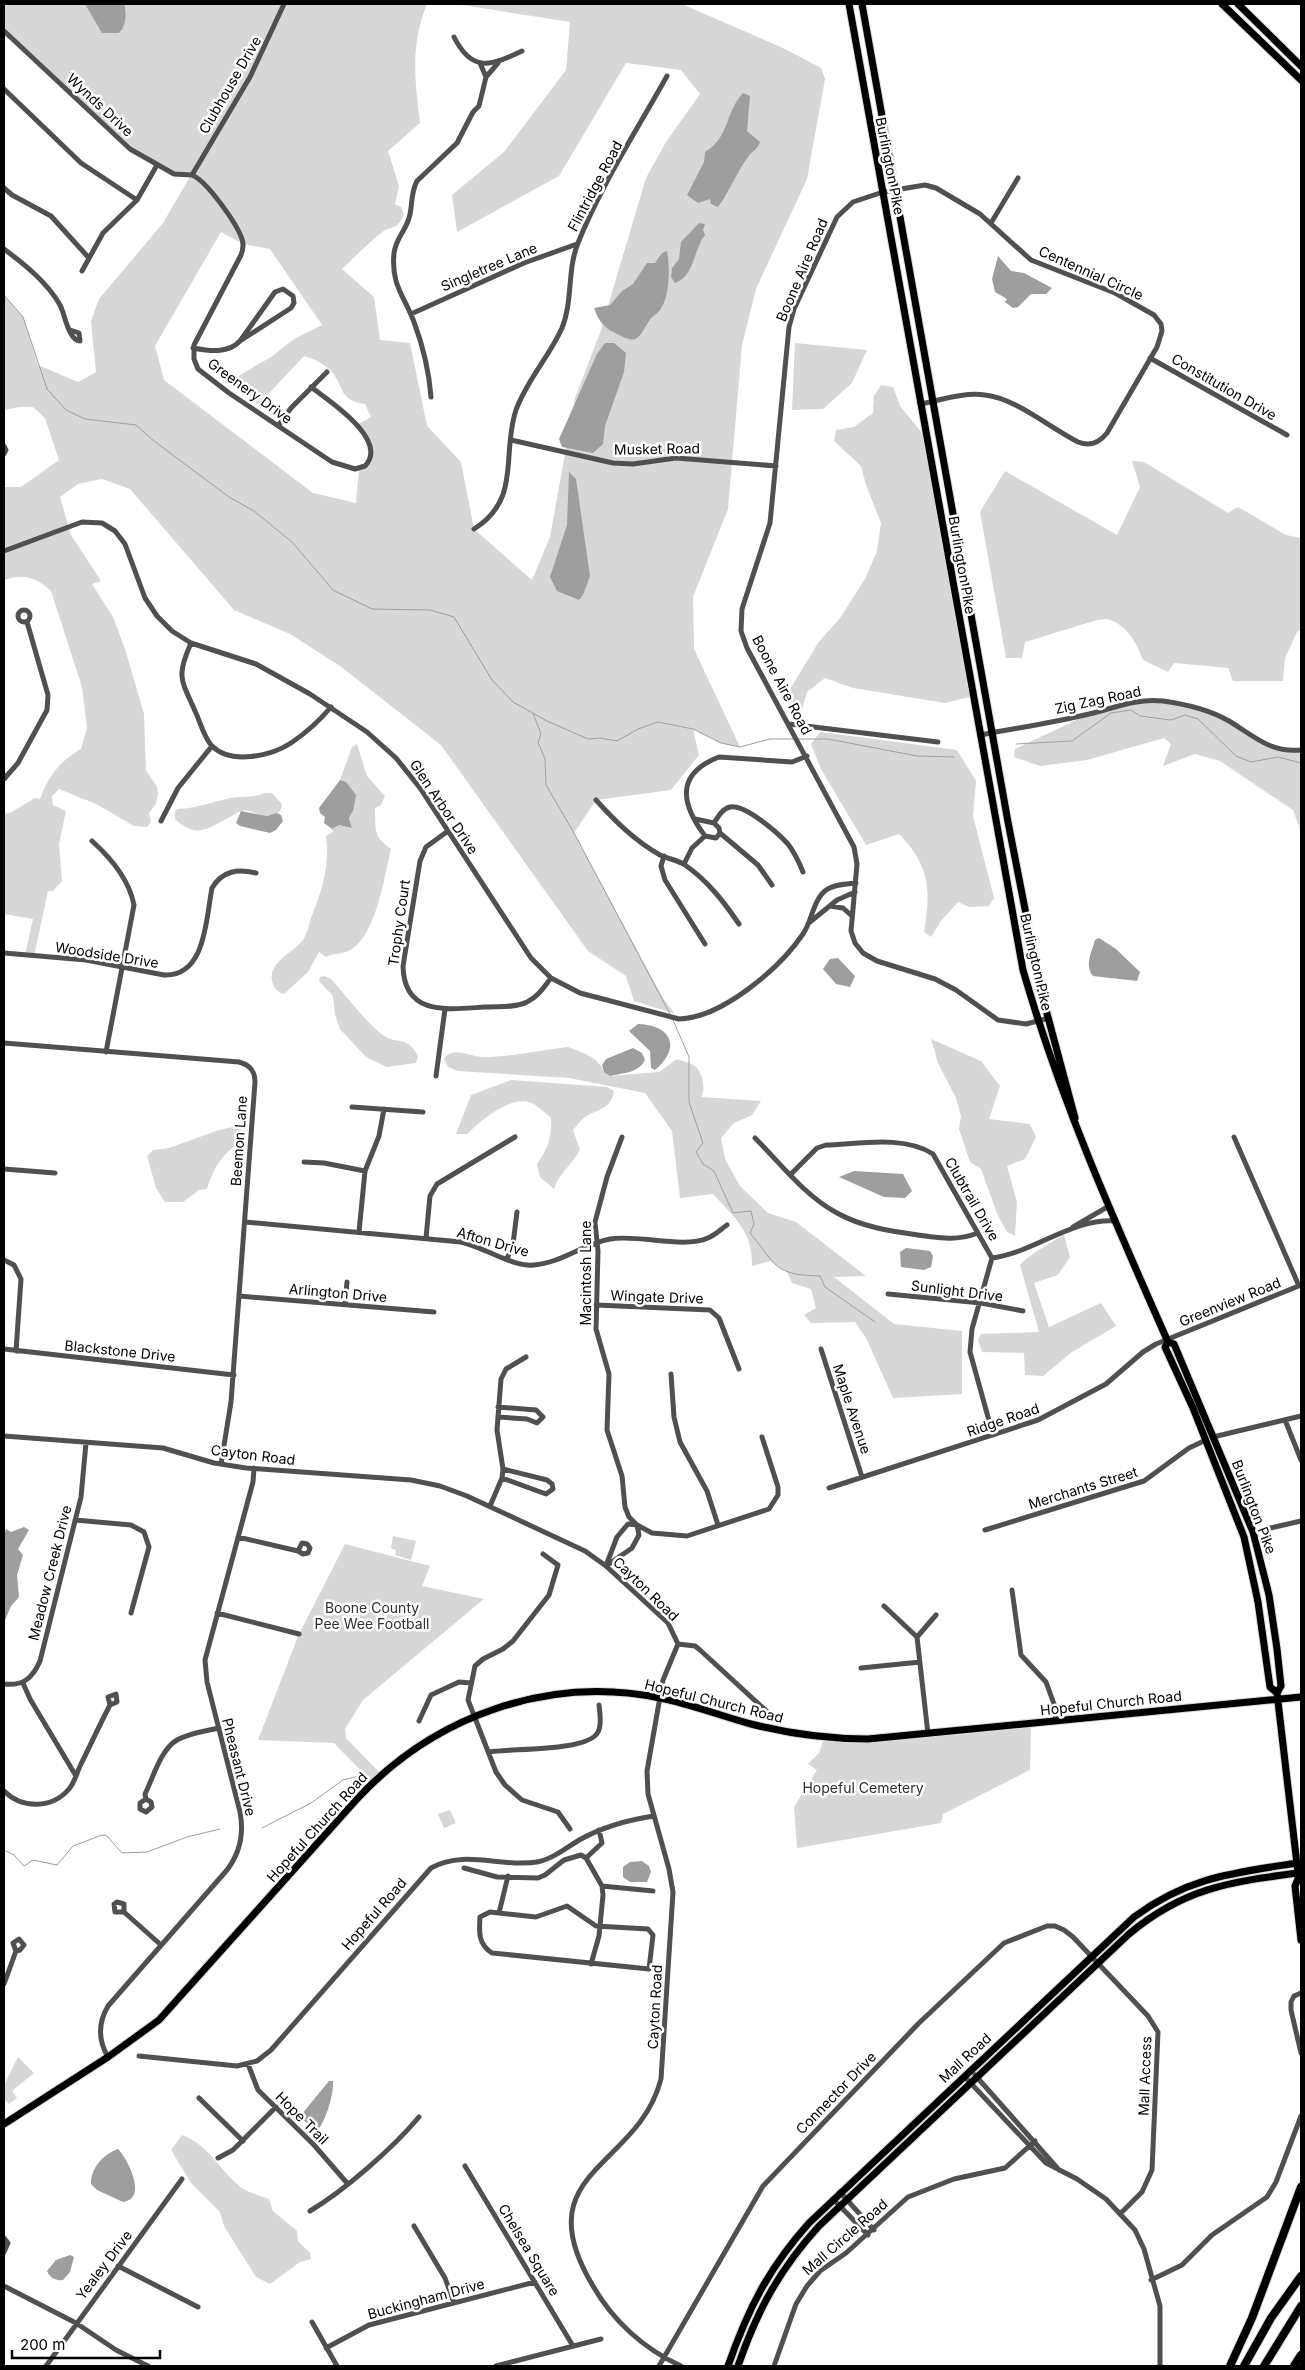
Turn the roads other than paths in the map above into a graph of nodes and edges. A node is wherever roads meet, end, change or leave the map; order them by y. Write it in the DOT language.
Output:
graph roads {
  1 [pos="284,4"];
  2 [pos="849,4"];
  3 [pos="862,4"];
  4 [pos="1222,4"];
  5 [pos="1238,4"];
  6 [pos="4,31"];
  7 [pos="454,37"];
  8 [pos="522,51"];
  9 [pos="480,63"];
  10 [pos="498,63"];
  11 [pos="1301,66"];
  12 [pos="667,76"];
  13 [pos="486,77"];
  14 [pos="1301,80"];
  15 [pos="4,89"];
  16 [pos="157,166"];
  17 [pos="192,175"];
  18 [pos="1018,178"];
  19 [pos="4,188"];
  20 [pos="896,190"];
  21 [pos="883,192"];
  22 [pos="137,200"];
  23 [pos="990,223"];
  24 [pos="577,244"];
  25 [pos="4,249"];
  26 [pos="88,257"];
  27 [pos="82,271"];
  28 [pos="411,314"];
  29 [pos="70,330"];
  30 [pos="240,341"];
  31 [pos="193,348"];
  32 [pos="1150,358"];
  33 [pos="327,372"];
  34 [pos="311,387"];
  35 [pos="431,396"];
  36 [pos="934,401"];
  37 [pos="920,404"];
  38 [pos="278,426"];
  39 [pos="1287,435"];
  40 [pos="511,440"];
  41 [pos="4,446"];
  42 [pos="4,454"];
  43 [pos="776,466"];
  44 [pos="474,529"];
  45 [pos="4,551"];
  46 [pos="27,622"];
  47 [pos="190,643"];
  48 [pos="331,707"];
  49 [pos="789,724"];
  50 [pos="994,733"];
  51 [pos="980,735"];
  52 [pos="938,742"];
  53 [pos="212,746"];
  54 [pos="1301,750"];
  55 [pos="807,756"];
  56 [pos="4,779"];
  57 [pos="596,800"];
  58 [pos="695,819"];
  59 [pos="161,821"];
  60 [pos="714,823"];
  61 [pos="448,831"];
  62 [pos="720,833"];
  63 [pos="705,836"];
  64 [pos="92,841"];
  65 [pos="664,856"];
  66 [pos="684,864"];
  67 [pos="803,872"];
  68 [pos="256,873"];
  69 [pos="856,884"];
  70 [pos="772,885"];
  71 [pos="855,892"];
  72 [pos="829,906"];
  73 [pos="852,916"];
  74 [pos="810,922"];
  75 [pos="740,924"];
  76 [pos="705,944"];
  77 [pos="4,953"];
  78 [pos="123,967"];
  79 [pos="551,978"];
  80 [pos="445,1009"];
  81 [pos="1049,1018"];
  82 [pos="1038,1022"];
  83 [pos="4,1043"];
  84 [pos="106,1052"];
  85 [pos="436,1076"];
  86 [pos="352,1107"];
  87 [pos="384,1109"];
  88 [pos="423,1112"];
  89 [pos="1076,1124"];
  90 [pos="515,1137"];
  91 [pos="622,1137"];
  92 [pos="1234,1137"];
  93 [pos="755,1138"];
  94 [pos="304,1162"];
  95 [pos="4,1169"];
  96 [pos="365,1171"];
  97 [pos="55,1173"];
  98 [pos="791,1174"];
  99 [pos="1109,1206"];
  100 [pos="516,1212"];
  101 [pos="1116,1221"];
  102 [pos="245,1222"];
  103 [pos="727,1225"];
  104 [pos="1073,1227"];
  105 [pos="359,1232"];
  106 [pos="978,1233"];
  107 [pos="426,1238"];
  108 [pos="596,1242"];
  109 [pos="992,1258"];
  110 [pos="507,1259"];
  111 [pos="4,1260"];
  112 [pos="347,1282"];
  113 [pos="1300,1286"];
  114 [pos="888,1294"];
  115 [pos="239,1296"];
  116 [pos="981,1303"];
  117 [pos="345,1304"];
  118 [pos="596,1305"];
  119 [pos="1022,1311"];
  120 [pos="434,1312"];
  121 [pos="1167,1340"];
  122 [pos="821,1349"];
  123 [pos="4,1350"];
  124 [pos="16,1350"];
  125 [pos="526,1357"];
  126 [pos="739,1369"];
  127 [pos="234,1374"];
  128 [pos="672,1374"];
  129 [pos="498,1407"];
  130 [pos="1301,1416"];
  131 [pos="498,1417"];
  132 [pos="1285,1420"];
  133 [pos="993,1435"];
  134 [pos="4,1436"];
  135 [pos="762,1438"];
  136 [pos="1209,1439"];
  137 [pos="86,1443"];
  138 [pos="1301,1460"];
  139 [pos="221,1464"];
  140 [pos="254,1468"];
  141 [pos="503,1469"];
  142 [pos="862,1477"];
  143 [pos="502,1478"];
  144 [pos="829,1488"];
  145 [pos="490,1506"];
  146 [pos="75,1520"];
  147 [pos="1301,1521"];
  148 [pos="637,1525"];
  149 [pos="718,1525"];
  150 [pos="985,1530"];
  151 [pos="1253,1532"];
  152 [pos="238,1537"];
  153 [pos="298,1551"];
  154 [pos="544,1554"];
  155 [pos="606,1566"];
  156 [pos="1012,1590"];
  157 [pos="884,1606"];
  158 [pos="131,1613"];
  159 [pos="217,1613"];
  160 [pos="936,1615"];
  161 [pos="299,1634"];
  162 [pos="917,1638"];
  163 [pos="678,1644"];
  164 [pos="920,1662"];
  165 [pos="861,1668"];
  166 [pos="471,1682"];
  167 [pos="23,1683"];
  168 [pos="4,1684"];
  169 [pos="1278,1695"];
  170 [pos="1301,1697"];
  171 [pos="660,1698"];
  172 [pos="110,1704"];
  173 [pos="600,1705"];
  174 [pos="474,1716"];
  175 [pos="774,1718"];
  176 [pos="1056,1720"];
  177 [pos="419,1721"];
  178 [pos="218,1728"];
  179 [pos="928,1734"];
  180 [pos="489,1752"];
  181 [pos="76,1776"];
  182 [pos="4,1791"];
  183 [pos="146,1799"];
  184 [pos="654,1816"];
  185 [pos="570,1829"];
  186 [pos="599,1830"];
  187 [pos="586,1858"];
  188 [pos="1297,1863"];
  189 [pos="464,1868"];
  190 [pos="508,1876"];
  191 [pos="1299,1878"];
  192 [pos="602,1886"];
  193 [pos="653,1891"];
  194 [pos="124,1912"];
  195 [pos="499,1913"];
  196 [pos="600,1925"];
  197 [pos="1301,1940"];
  198 [pos="161,1945"];
  199 [pos="16,1951"];
  200 [pos="1090,1956"];
  201 [pos="1097,1963"];
  202 [pos="591,1964"];
  203 [pos="4,1984"];
  204 [pos="1301,1993"];
  205 [pos="1301,2053"];
  206 [pos="108,2056"];
  207 [pos="139,2056"];
  208 [pos="248,2064"];
  209 [pos="971,2070"];
  210 [pos="964,2076"];
  211 [pos="977,2077"];
  212 [pos="971,2083"];
  213 [pos="199,2098"];
  214 [pos="276,2108"];
  215 [pos="1301,2116"];
  216 [pos="419,2118"];
  217 [pos="4,2124"];
  218 [pos="243,2141"];
  219 [pos="1035,2141"];
  220 [pos="1030,2146"];
  221 [pos="218,2158"];
  222 [pos="465,2166"];
  223 [pos="1061,2172"];
  224 [pos="182,2178"];
  225 [pos="347,2183"];
  226 [pos="1301,2187"];
  227 [pos="840,2192"];
  228 [pos="833,2199"];
  229 [pos="846,2200"];
  230 [pos="840,2206"];
  231 [pos="310,2211"];
  232 [pos="1122,2213"];
  233 [pos="414,2226"];
  234 [pos="874,2230"];
  235 [pos="868,2236"];
  236 [pos="4,2238"];
  237 [pos="4,2252"];
  238 [pos="118,2266"];
  239 [pos="1301,2276"];
  240 [pos="1151,2280"];
  241 [pos="535,2282"];
  242 [pos="4,2286"];
  243 [pos="454,2303"];
  244 [pos="1301,2306"];
  245 [pos="198,2307"];
  246 [pos="312,2322"];
  247 [pos="76,2323"];
  248 [pos="601,2339"];
  249 [pos="573,2346"];
  250 [pos="326,2348"];
  251 [pos="1301,2355"];
  252 [pos="664,2358"];
  253 [pos="1301,2359"];
  254 [pos="46,2366"];
  255 [pos="148,2366"];
  256 [pos="337,2366"];
  257 [pos="496,2366"];
  258 [pos="659,2366"];
  259 [pos="681,2366"];
  260 [pos="728,2366"];
  261 [pos="738,2366"];
  262 [pos="774,2366"];
  263 [pos="1160,2366"];
  264 [pos="1230,2366"];
  265 [pos="1244,2366"];
  266 [pos="1264,2366"];
  267 [pos="1290,2366"];
  268 [pos="1294,2366"];
  1 -- 17 [label="street, Clubhouse Drive"];
  2 -- 21 [label="main road, Burlington Pike"];
  3 -- 20 [label="main road, Burlington Pike"];
  4 -- 14 [label="main road"];
  5 -- 11 [label="main road"];
  6 -- 16 [label="street, Wynds Drive"];
  7 -- 9 [label="street"];
  8 -- 10 [label="street"];
  9 -- 10 [label="street"];
  9 -- 13 [label="street"];
  10 -- 13 [label="street"];
  12 -- 24 [label="street, Flintridge Road"];
  13 -- 28 [label="street"];
  15 -- 22 [label="street"];
  16 -- 17 [label="street, Wynds Drive"];
  16 -- 22 [label="street"];
  17 -- 31 [label="street"];
  18 -- 23 [label="street"];
  19 -- 26 [label="street"];
  20 -- 21 [label="street, Centennial Circle"];
  20 -- 23 [label="street, Centennial Circle"];
  20 -- 36 [label="main road, Burlington Pike"];
  21 -- 37 [label="main road, Burlington Pike"];
  21 -- 43 [label="street, Boone Aire Road"];
  22 -- 26 [label="street"];
  23 -- 32 [label="street, Centennial Circle"];
  24 -- 28 [label="street, Singletree Lane"];
  24 -- 40 [label="street, Flintridge Road"];
  25 -- 29 [label="street"];
  26 -- 27 [label="street"];
  28 -- 35 [label="street"];
  30 -- 30 [label="street"];
  30 -- 31 [label="street"];
  31 -- 38 [label="street, Greenery Drive"];
  32 -- 36 [label="street, Centennial Circle"];
  32 -- 39 [label="street, Constitution Drive"];
  33 -- 34 [label="street"];
  34 -- 38 [label="street"];
  34 -- 38 [label="street, Greenery Drive"];
  36 -- 37 [label="street, Centennial Circle"];
  36 -- 50 [label="main road, Burlington Pike"];
  37 -- 51 [label="main road, Burlington Pike"];
  40 -- 43 [label="street, Musket Road"];
  40 -- 44 [label="street, Flintridge Road"];
  41 -- 42 [label="street"];
  43 -- 49 [label="street, Boone Aire Road"];
  45 -- 47 [label="street, Glen Arbor Drive"];
  46 -- 56 [label="street"];
  47 -- 48 [label="street, Glen Arbor Drive"];
  47 -- 53 [label="street"];
  48 -- 53 [label="street"];
  48 -- 61 [label="street, Glen Arbor Drive"];
  49 -- 52 [label="street"];
  49 -- 55 [label="street, Boone Aire Road"];
  50 -- 51 [label="street, Zig Zag Road"];
  50 -- 54 [label="street, Zig Zag Road"];
  50 -- 81 [label="main road, Burlington Pike"];
  51 -- 82 [label="main road, Burlington Pike"];
  53 -- 59 [label="street"];
  55 -- 58 [label="street"];
  55 -- 69 [label="street, Boone Aire Road"];
  57 -- 65 [label="street"];
  58 -- 60 [label="street"];
  58 -- 63 [label="street"];
  60 -- 62 [label="street"];
  60 -- 67 [label="street"];
  61 -- 79 [label="street, Glen Arbor Drive"];
  61 -- 80 [label="street, Trophy Court"];
  62 -- 63 [label="street"];
  62 -- 70 [label="street"];
  63 -- 66 [label="street"];
  64 -- 78 [label="street"];
  65 -- 66 [label="street"];
  65 -- 76 [label="street"];
  66 -- 75 [label="street"];
  68 -- 78 [label="street, Woodside Drive"];
  69 -- 71 [label="street, Boone Aire Road"];
  69 -- 74 [label="street, Glen Arbor Drive"];
  71 -- 72 [label="street, Glen Arbor Drive"];
  71 -- 73 [label="street, Boone Aire Road"];
  72 -- 73 [label="street"];
  72 -- 74 [label="street, Glen Arbor Drive"];
  73 -- 82 [label="street, Boone Aire Road"];
  74 -- 79 [label="street, Glen Arbor Drive"];
  77 -- 78 [label="street, Woodside Drive"];
  78 -- 84 [label="street"];
  79 -- 80 [label="street, Trophy Court"];
  80 -- 85 [label="street"];
  81 -- 82 [label="street, Boone Aire Road"];
  81 -- 89 [label="main road, Burlington Pike"];
  82 -- 89 [label="main road, Burlington Pike"];
  83 -- 84 [label="street, Beemon Lane"];
  84 -- 102 [label="street, Beemon Lane"];
  86 -- 87 [label="street"];
  87 -- 88 [label="street"];
  87 -- 96 [label="street"];
  89 -- 99 [label="main road, Burlington Pike"];
  90 -- 107 [label="street"];
  91 -- 108 [label="street, Macintosh Lane"];
  92 -- 113 [label="street"];
  93 -- 98 [label="street"];
  94 -- 96 [label="street"];
  95 -- 97 [label="street"];
  96 -- 105 [label="street"];
  98 -- 106 [label="street"];
  98 -- 106 [label="street, Clubtrail Drive"];
  99 -- 101 [label="main road, Burlington Pike"];
  99 -- 104 [label="street"];
  100 -- 110 [label="street"];
  101 -- 104 [label="street"];
  101 -- 121 [label="main road, Burlington Pike"];
  102 -- 105 [label="street, Afton Drive"];
  102 -- 115 [label="street, Beemon Lane"];
  103 -- 108 [label="street, Afton Drive"];
  104 -- 109 [label="street"];
  105 -- 107 [label="street, Afton Drive"];
  106 -- 109 [label="street, Clubtrail Drive"];
  107 -- 110 [label="street, Afton Drive"];
  108 -- 110 [label="street, Afton Drive"];
  108 -- 118 [label="street, Macintosh Lane"];
  109 -- 116 [label="street, Clubtrail Drive"];
  111 -- 124 [label="street"];
  112 -- 117 [label="street"];
  113 -- 121 [label="street, Greenview Road"];
  114 -- 116 [label="street, Sunlight Drive"];
  115 -- 117 [label="street, Arlington Drive"];
  115 -- 127 [label="street, Beemon Lane"];
  116 -- 119 [label="street, Sunlight Drive"];
  116 -- 133 [label="street, Clubtrail Drive"];
  117 -- 120 [label="street, Arlington Drive"];
  118 -- 126 [label="street, Wingate Drive"];
  118 -- 148 [label="street, Macintosh Lane"];
  121 -- 133 [label="street, Ridge Road"];
  121 -- 136 [label="main road, Burlington Pike"];
  122 -- 142 [label="street, Maple Avenue"];
  123 -- 124 [label="street, Blackstone Drive"];
  124 -- 127 [label="street, Blackstone Drive"];
  125 -- 129 [label="street"];
  127 -- 139 [label="street, Beemon Lane"];
  128 -- 149 [label="street"];
  129 -- 131 [label="street"];
  129 -- 131 [label="street"];
  130 -- 132 [label="street, Merchants Street"];
  131 -- 141 [label="street"];
  132 -- 136 [label="street, Merchants Street"];
  132 -- 138 [label="street"];
  133 -- 142 [label="street, Ridge Road"];
  134 -- 137 [label="street, Cayton Road"];
  135 -- 149 [label="street"];
  136 -- 150 [label="street, Merchants Street"];
  136 -- 151 [label="main road, Burlington Pike"];
  136 -- 169 [label="main road, Burlington Pike"];
  137 -- 139 [label="street, Cayton Road"];
  137 -- 146 [label="street, Meadow Creek Drive"];
  139 -- 140 [label="street, Cayton Road"];
  140 -- 145 [label="street, Cayton Road"];
  140 -- 152 [label="street, Pheasant Drive"];
  141 -- 143 [label="street"];
  141 -- 143 [label="street"];
  142 -- 144 [label="street, Ridge Road"];
  143 -- 145 [label="street"];
  145 -- 155 [label="street, Cayton Road"];
  146 -- 158 [label="street"];
  146 -- 167 [label="street, Meadow Creek Drive"];
  147 -- 151 [label="street"];
  148 -- 149 [label="street"];
  148 -- 155 [label="street"];
  148 -- 155 [label="street"];
  151 -- 169 [label="main road, Burlington Pike"];
  152 -- 153 [label="street"];
  152 -- 159 [label="street, Pheasant Drive"];
  154 -- 166 [label="street"];
  155 -- 163 [label="street, Cayton Road"];
  156 -- 176 [label="street"];
  157 -- 162 [label="street"];
  159 -- 161 [label="street"];
  159 -- 178 [label="street, Pheasant Drive"];
  160 -- 162 [label="street"];
  162 -- 164 [label="street"];
  163 -- 171 [label="street, Cayton Road"];
  163 -- 175 [label="street"];
  164 -- 165 [label="street"];
  164 -- 179 [label="street"];
  166 -- 174 [label="street"];
  166 -- 177 [label="street"];
  167 -- 168 [label="street"];
  167 -- 181 [label="street"];
  169 -- 170 [label="main road, Hopeful Church Road"];
  169 -- 176 [label="main road, Hopeful Church Road"];
  169 -- 188 [label="main road, Burlington Pike"];
  171 -- 174 [label="main road, Hopeful Church Road"];
  171 -- 179 [label="main road, Hopeful Church Road"];
  171 -- 184 [label="street, Cayton Road"];
  172 -- 181 [label="street"];
  173 -- 180 [label="street"];
  174 -- 180 [label="street"];
  174 -- 206 [label="main road, Hopeful Church Road"];
  176 -- 179 [label="main road, Hopeful Church Road"];
  178 -- 183 [label="street"];
  178 -- 198 [label="street, Pheasant Drive"];
  180 -- 185 [label="street"];
  181 -- 182 [label="street"];
  184 -- 186 [label="street, Hopeful Road"];
  184 -- 252 [label="street, Cayton Road"];
  186 -- 187 [label="street"];
  186 -- 208 [label="street, Hopeful Road"];
  187 -- 190 [label="street"];
  187 -- 192 [label="street"];
  188 -- 191 [label="main road, Burlington Pike"];
  188 -- 200 [label="main road, Mall Road"];
  189 -- 190 [label="street"];
  190 -- 195 [label="street"];
  191 -- 197 [label="main road, Burlington Pike"];
  191 -- 201 [label="main road, Mall Road"];
  192 -- 193 [label="street"];
  192 -- 196 [label="street"];
  194 -- 198 [label="street"];
  195 -- 196 [label="street"];
  195 -- 202 [label="street"];
  196 -- 202 [label="street"];
  196 -- 202 [label="street"];
  198 -- 206 [label="street, Pheasant Drive"];
  199 -- 203 [label="street"];
  200 -- 201 [label="street, Mall Access"];
  200 -- 209 [label="main road, Mall Road"];
  200 -- 252 [label="street, Connector Drive"];
  201 -- 211 [label="main road, Mall Road"];
  201 -- 232 [label="street, Mall Access"];
  204 -- 205 [label="street"];
  206 -- 217 [label="main road, Hopeful Church Road"];
  207 -- 208 [label="street, Hopeful Road"];
  208 -- 214 [label="street, Hope Trail"];
  209 -- 210 [label="main road, Mall Road"];
  209 -- 211 [label="street"];
  210 -- 212 [label="street"];
  210 -- 227 [label="main road, Mall Road"];
  211 -- 212 [label="main road, Mall Road"];
  211 -- 219 [label="street"];
  212 -- 220 [label="street"];
  212 -- 229 [label="main road, Mall Road"];
  213 -- 218 [label="street"];
  214 -- 218 [label="street"];
  214 -- 225 [label="street, Hope Trail"];
  215 -- 240 [label="street"];
  216 -- 225 [label="street"];
  218 -- 221 [label="street"];
  219 -- 220 [label="street, Mall Circle Road"];
  219 -- 223 [label="street"];
  220 -- 223 [label="street"];
  220 -- 234 [label="street, Mall Circle Road"];
  222 -- 241 [label="street, Chelsea Square"];
  223 -- 232 [label="street"];
  224 -- 238 [label="street, Yealey Drive"];
  225 -- 231 [label="street"];
  226 -- 264 [label="highway"];
  227 -- 228 [label="main road, Mall Road"];
  227 -- 229 [label="street"];
  228 -- 230 [label="street"];
  228 -- 260 [label="main road, Mall Road"];
  229 -- 230 [label="main road, Mall Road"];
  229 -- 234 [label="street"];
  230 -- 235 [label="street"];
  230 -- 261 [label="main road, Mall Road"];
  232 -- 240 [label="street"];
  233 -- 243 [label="street"];
  234 -- 235 [label="street, Mall Circle Road"];
  235 -- 262 [label="street, Mall Circle Road"];
  236 -- 237 [label="street"];
  238 -- 245 [label="street"];
  238 -- 247 [label="street, Yealey Drive"];
  239 -- 265 [label="highway"];
  240 -- 263 [label="street"];
  241 -- 243 [label="street, Buckingham Drive"];
  241 -- 249 [label="street, Chelsea Square"];
  242 -- 247 [label="street"];
  243 -- 250 [label="street, Buckingham Drive"];
  244 -- 266 [label="highway"];
  246 -- 250 [label="street"];
  247 -- 254 [label="street, Yealey Drive"];
  247 -- 255 [label="street"];
  248 -- 249 [label="street"];
  249 -- 257 [label="street"];
  250 -- 256 [label="street"];
  251 -- 268 [label="highway, bridge"];
  252 -- 258 [label="street, Connector Drive"];
  252 -- 259 [label="street, Cayton Road"];
  253 -- 267 [label="highway"];
}
